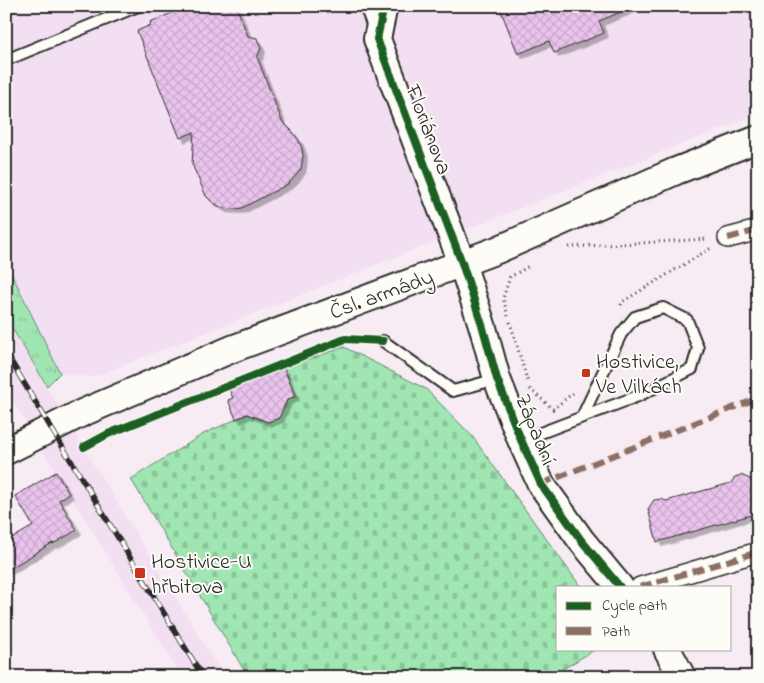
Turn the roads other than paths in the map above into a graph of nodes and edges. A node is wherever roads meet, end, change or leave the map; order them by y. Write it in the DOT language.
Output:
graph roads {
  1 [pos="138,6"];
  2 [pos="365,6"];
  3 [pos="384,6"];
  4 [pos="377,37"];
  5 [pos="6,60"];
  6 [pos="758,139"];
  7 [pos="758,230"];
  8 [pos="728,238"];
  9 [pos="462,263"];
  10 [pos="383,341"];
  11 [pos="497,378"];
  12 [pos="582,417"];
  13 [pos="521,440"];
  14 [pos="6,451"];
  15 [pos="758,552"];
  16 [pos="619,586"];
  17 [pos="643,586"];
  18 [pos="668,650"];
  19 [pos="682,677"];
  1 -- 5 [label="lane"];
  2 -- 4 [label="lane"];
  3 -- 4 [label="main road"];
  4 -- 9 [label="main road, Floriánova"];
  6 -- 9 [label="main road, Čsl. armády"];
  7 -- 8 [label="street"];
  9 -- 11 [label="main road, Západní"];
  9 -- 14 [label="main road, Čsl. armády"];
  10 -- 11 [label="lane"];
  11 -- 13 [label="main road, Západní"];
  12 -- 12 [label="lane"];
  12 -- 13 [label="lane"];
  13 -- 16 [label="main road, Západní"];
  15 -- 17 [label="street"];
  18 -- 19 [label="main road"];
}
